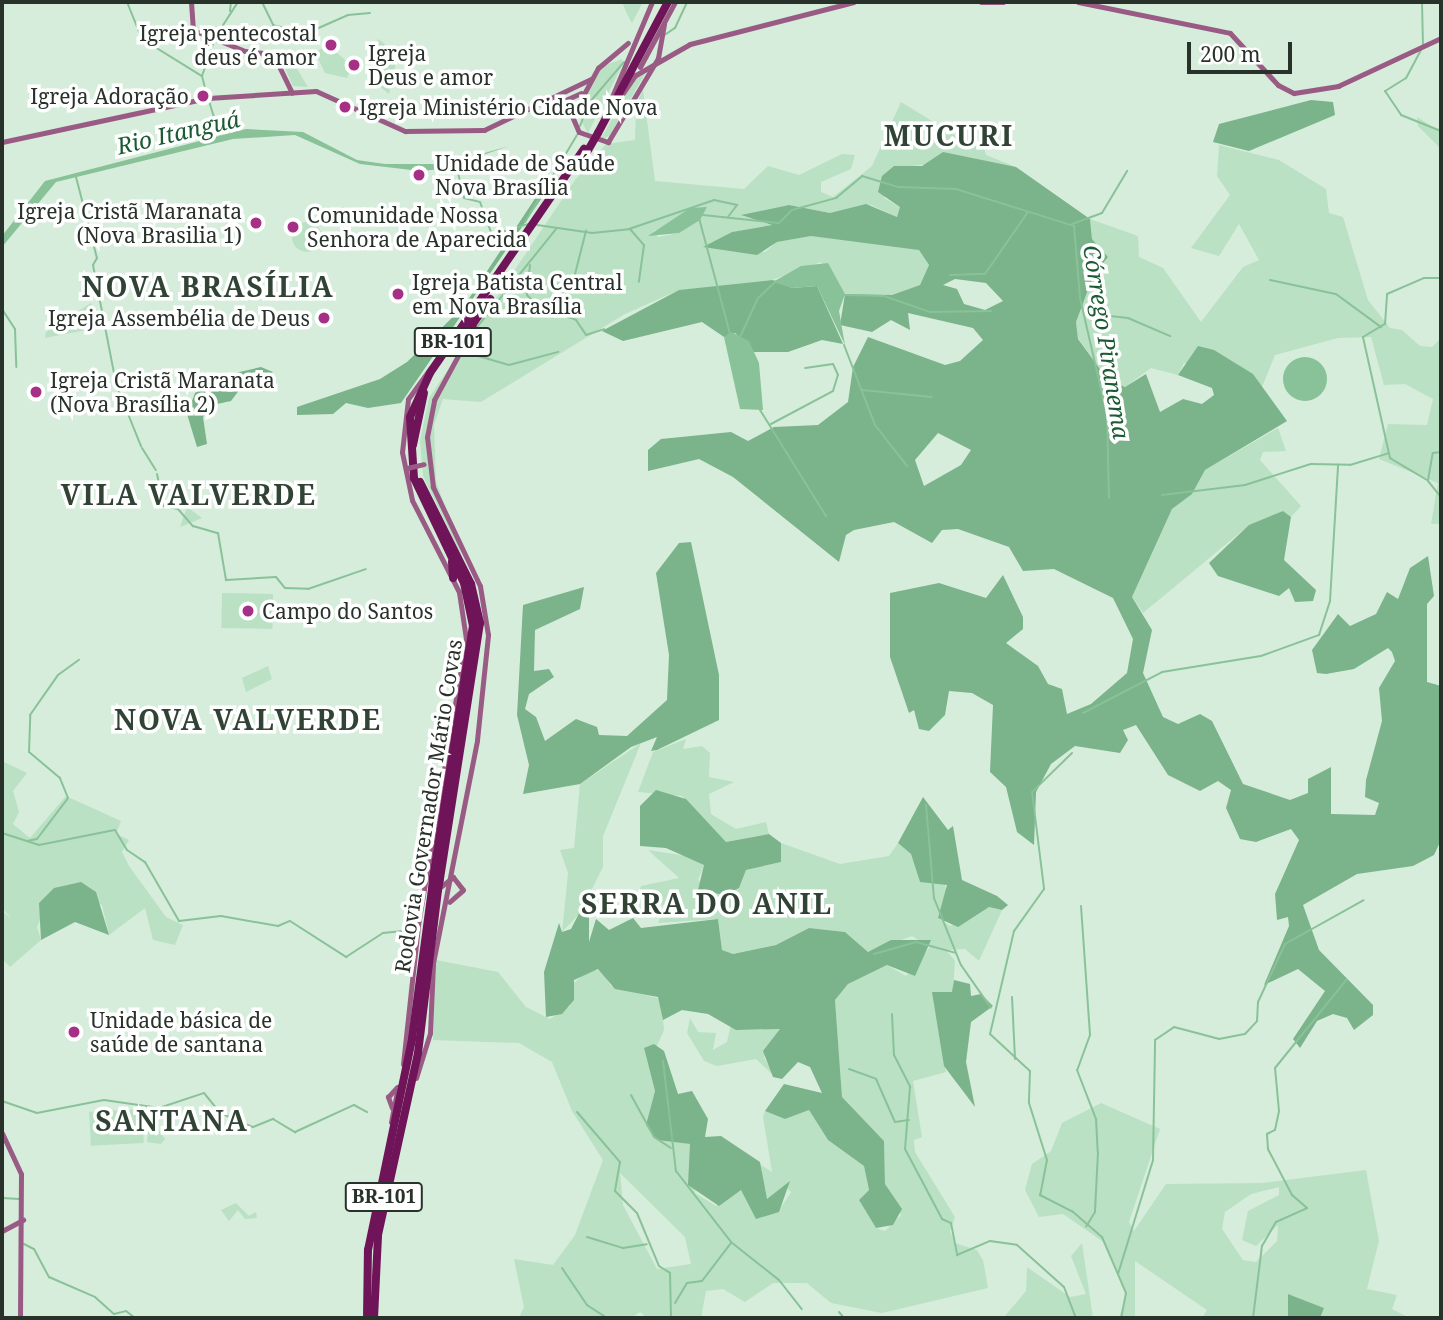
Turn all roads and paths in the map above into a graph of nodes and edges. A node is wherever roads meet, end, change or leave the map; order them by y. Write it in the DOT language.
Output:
graph roads {
  1 [pos="191,2"];
  2 [pos="652,2"];
  3 [pos="662,2"];
  4 [pos="668,2"];
  5 [pos="675,2"];
  6 [pos="854,2"];
  7 [pos="981,2"];
  8 [pos="1003,2"];
  9 [pos="1078,2"];
  10 [pos="664,24"];
  11 [pos="633,38"];
  12 [pos="1441,38"];
  13 [pos="660,42"];
  14 [pos="673,50"];
  15 [pos="612,56"];
  16 [pos="659,58"];
  17 [pos="627,61"];
  18 [pos="634,76"];
  19 [pos="591,79"];
  20 [pos="584,91"];
  21 [pos="292,93"];
  22 [pos="611,99"];
  23 [pos="555,102"];
  24 [pos="572,116"];
  25 [pos="605,121"];
  26 [pos="596,132"];
  27 [pos="2,142"];
  28 [pos="585,150"];
  29 [pos="476,319"];
  30 [pos="452,343"];
  31 [pos="426,464"];
  32 [pos="405,468"];
  33 [pos="451,556"];
  34 [pos="453,578"];
  35 [pos="453,877"];
  36 [pos="434,883"];
  37 [pos="450,890"];
  38 [pos="447,904"];
  39 [pos="408,1093"];
  40 [pos="391,1127"];
  41 [pos="2,1133"];
  42 [pos="23,1220"];
  43 [pos="2,1231"];
  44 [pos="20,1318"];
  45 [pos="364,1318"];
  46 [pos="374,1318"];
  1 -- 21 [label="street"];
  2 -- 11 [label="street"];
  3 -- 22 [label="highway, Rodovia Governador Mário Covas / BR-101"];
  4 -- 25 [label="highway, Rodovia Governador Mário Covas / BR-101"];
  5 -- 10 [label="street"];
  6 -- 14 [label="street"];
  7 -- 8 [label="street"];
  9 -- 12 [label="street"];
  10 -- 13 [label="street"];
  10 -- 18 [label="street"];
  11 -- 15 [label="street"];
  11 -- 17 [label="street"];
  13 -- 14 [label="street"];
  13 -- 16 [label="street"];
  14 -- 16 [label="street"];
  15 -- 17 [label="street"];
  15 -- 19 [label="street"];
  16 -- 18 [label="street"];
  16 -- 24 [label="street"];
  17 -- 22 [label="street"];
  18 -- 25 [label="street"];
  19 -- 20 [label="street"];
  19 -- 23 [label="street"];
  20 -- 23 [label="street"];
  20 -- 24 [label="street"];
  21 -- 23 [label="street"];
  21 -- 27 [label="street"];
  22 -- 26 [label="highway, Rodovia Governador Mário Covas / BR-101"];
  23 -- 24 [label="street"];
  25 -- 26 [label="highway, Rodovia Governador Mário Covas / BR-101"];
  26 -- 28 [label="highway, Rodovia Governador Mário Covas / BR-101, bridge"];
  28 -- 29 [label="highway, Rodovia Governador Mário Covas / BR-101"];
  28 -- 30 [label="highway, Rodovia Governador Mário Covas / BR-101"];
  29 -- 31 [label="street, Rodovia Governador Mário Covas"];
  29 -- 36 [label="highway, Rodovia Governador Mário Covas / BR-101"];
  30 -- 32 [label="street"];
  30 -- 33 [label="highway, Rodovia Governador Mário Covas / BR-101"];
  31 -- 32 [label="street, bridge"];
  31 -- 35 [label="street, Rodovia Governador Mário Covas"];
  32 -- 34 [label="street"];
  33 -- 34 [label="highway"];
  33 -- 36 [label="highway, Rodovia Governador Mário Covas / BR-101"];
  34 -- 36 [label="street"];
  35 -- 36 [label="street"];
  35 -- 37 [label="street, Rodovia Governador Mário Covas"];
  35 -- 38 [label="street"];
  36 -- 37 [label="street"];
  36 -- 39 [label="highway, Rodovia Governador Mário Covas / BR-101"];
  36 -- 40 [label="street"];
  36 -- 40 [label="highway, Rodovia Governador Mário Covas / BR-101"];
  37 -- 38 [label="street, Rodovia Governador Mário Covas"];
  38 -- 39 [label="street, Rodovia Governador Mário Covas"];
  39 -- 46 [label="highway, Rodovia Governador Mário Covas / BR-101"];
  40 -- 45 [label="highway, Rodovia Governador Mário Covas / BR-101"];
  41 -- 42 [label="street"];
  42 -- 43 [label="street"];
  42 -- 44 [label="street"];
}
